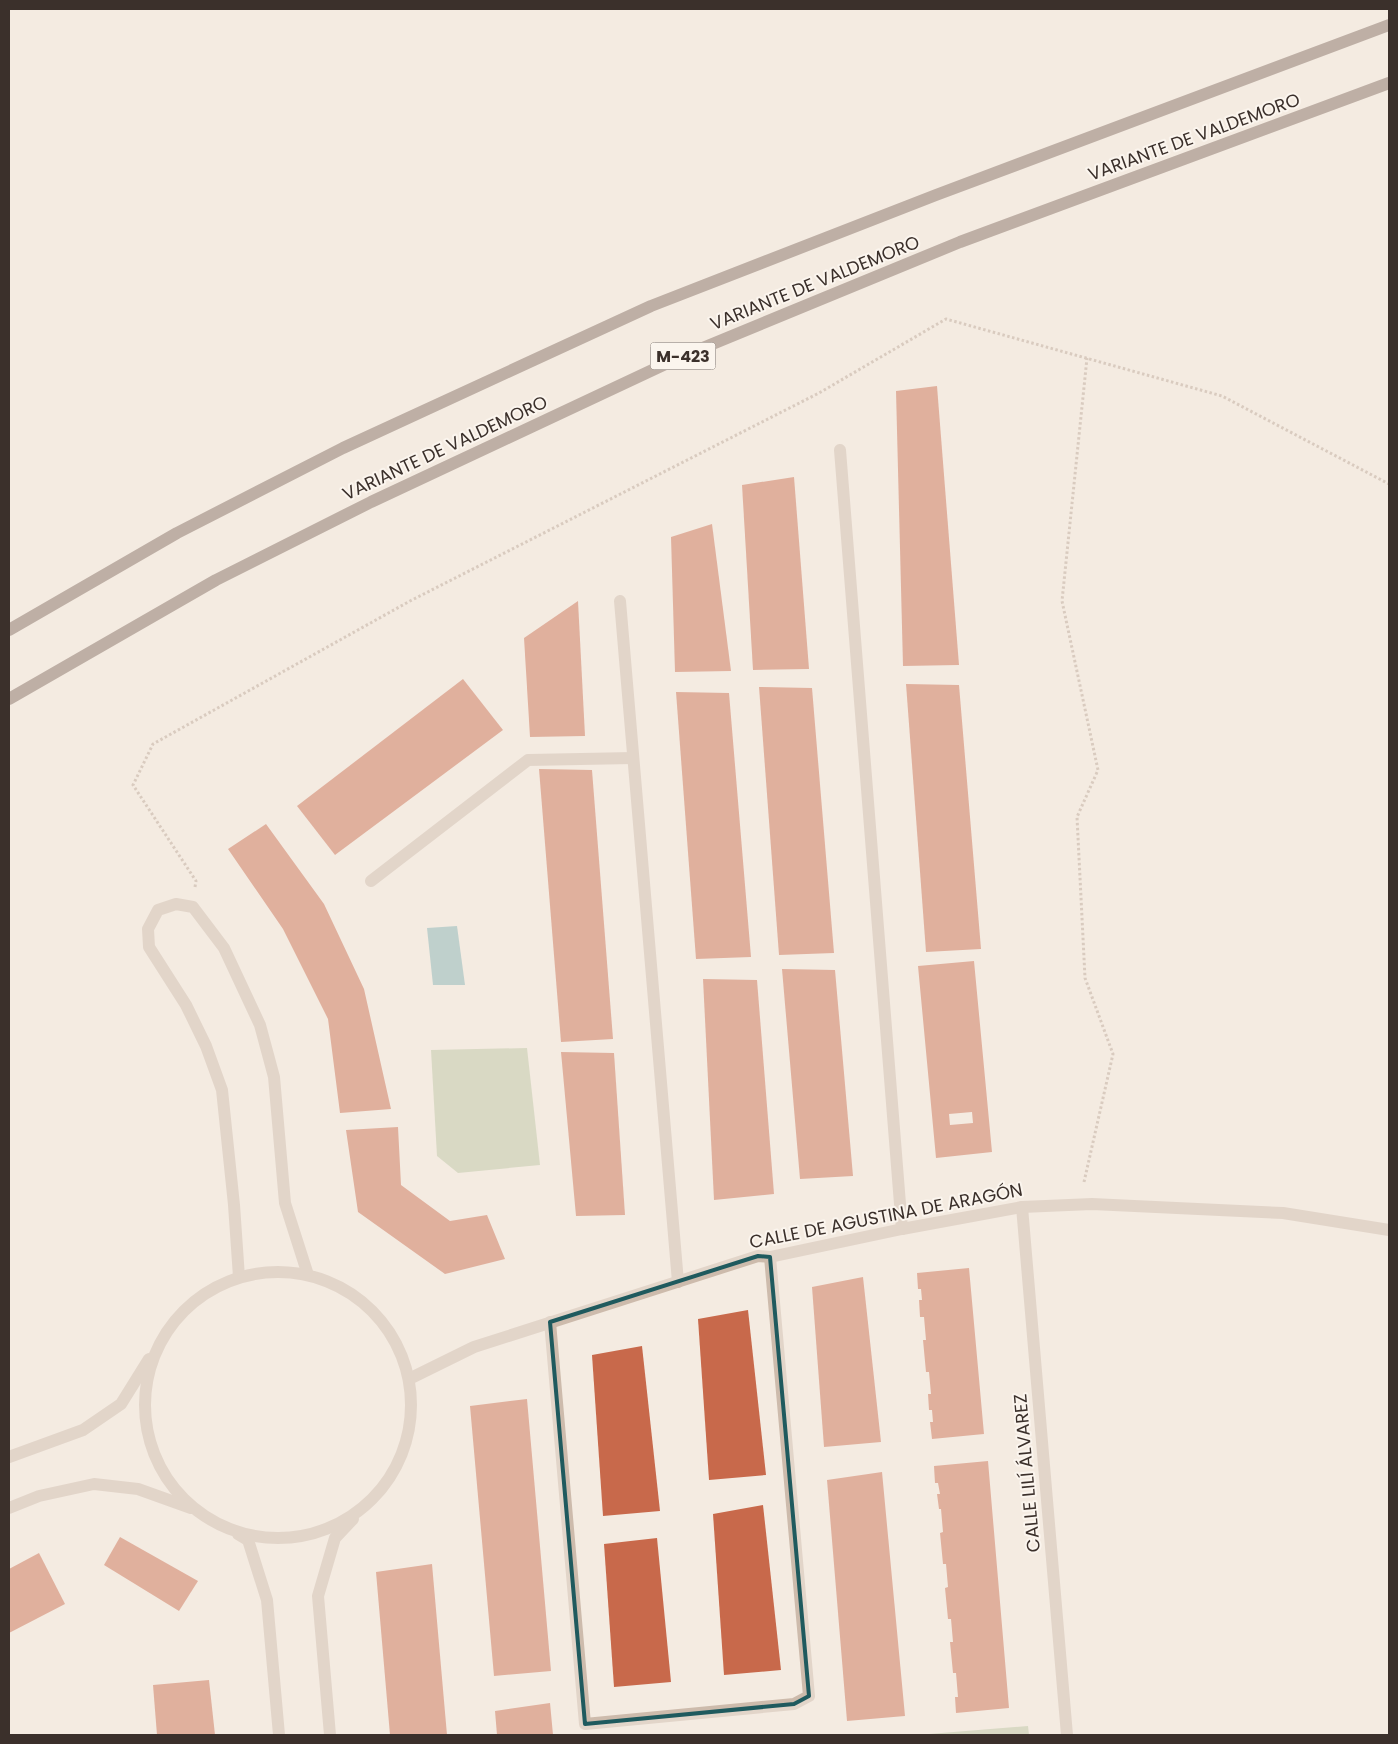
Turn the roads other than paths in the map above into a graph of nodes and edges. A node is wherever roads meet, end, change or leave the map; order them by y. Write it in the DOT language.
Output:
graph roads {
  1 [pos="1389,26"];
  2 [pos="1389,83"];
  3 [pos="840,450"];
  4 [pos="620,601"];
  5 [pos="9,630"];
  6 [pos="9,700"];
  7 [pos="633,758"];
  8 [pos="371,881"];
  9 [pos="1022,1207"];
  10 [pos="902,1229"];
  11 [pos="1389,1230"];
  12 [pos="770,1257"];
  13 [pos="308,1275"];
  14 [pos="239,1277"];
  15 [pos="678,1282"];
  16 [pos="550,1322"];
  17 [pos="158,1346"];
  18 [pos="410,1380"];
  19 [pos="9,1457"];
  20 [pos="9,1508"];
  21 [pos="194,1509"];
  22 [pos="360,1512"];
  23 [pos="234,1532"];
  24 [pos="586,1730"];
  25 [pos="279,1735"];
  26 [pos="330,1735"];
  27 [pos="1067,1735"];
  1 -- 5 [label="main road, VARIANTE DE VALDEMORO"];
  2 -- 6 [label="main road, VARIANTE DE VALDEMORO / M-423"];
  3 -- 10 [label="street"];
  4 -- 7 [label="street"];
  7 -- 8 [label="street"];
  7 -- 15 [label="street"];
  9 -- 10 [label="street, CALLE DE AGUSTINA DE ARAGÓN"];
  9 -- 11 [label="street, CALLE DE AGUSTINA DE ARAGÓN"];
  9 -- 27 [label="street, CALLE LILÍ ÁLVAREZ"];
  10 -- 12 [label="street, CALLE DE AGUSTINA DE ARAGÓN"];
  12 -- 15 [label="street, CALLE DE AGUSTINA DE ARAGÓN"];
  12 -- 24 [label="street"];
  13 -- 14 [label="street"];
  13 -- 14 [label="street"];
  13 -- 18 [label="street"];
  14 -- 17 [label="street"];
  15 -- 16 [label="street, CALLE DE AGUSTINA DE ARAGÓN"];
  16 -- 18 [label="street, CALLE DE AGUSTINA DE ARAGÓN"];
  16 -- 24 [label="street"];
  17 -- 19 [label="street"];
  17 -- 21 [label="street"];
  18 -- 22 [label="street"];
  20 -- 21 [label="street"];
  21 -- 23 [label="street"];
  22 -- 23 [label="street"];
  22 -- 26 [label="street"];
  23 -- 25 [label="street"];
}
